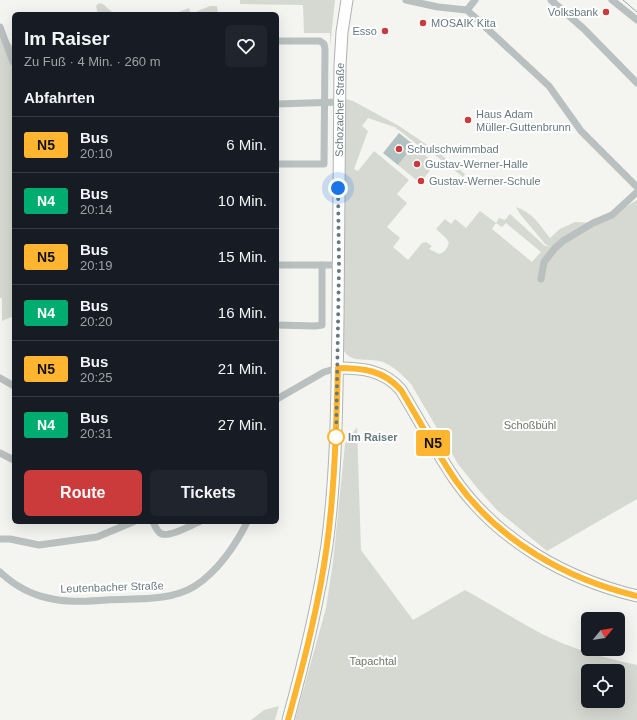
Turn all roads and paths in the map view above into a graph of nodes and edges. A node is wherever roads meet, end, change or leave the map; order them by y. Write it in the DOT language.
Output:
graph roads {
  1 [pos="347,0"];
  2 [pos="406,0"];
  3 [pos="476,0"];
  4 [pos="551,0"];
  5 [pos="612,0"];
  6 [pos="467,10"];
  7 [pos="637,20"];
  8 [pos="0,27"];
  9 [pos="279,41"];
  10 [pos="12,59"];
  11 [pos="637,83"];
  12 [pos="325,102"];
  13 [pos="339,102"];
  14 [pos="279,104"];
  15 [pos="279,164"];
  16 [pos="637,187"];
  17 [pos="637,192"];
  18 [pos="279,265"];
  19 [pos="322,265"];
  20 [pos="339,265"];
  21 [pos="541,279"];
  22 [pos="279,325"];
  23 [pos="338,368"];
  24 [pos="0,378"];
  25 [pos="12,385"];
  26 [pos="279,398"];
  27 [pos="0,453"];
  28 [pos="12,459"];
  29 [pos="128,524"];
  30 [pos="154,524"];
  31 [pos="194,524"];
  32 [pos="246,524"];
  33 [pos="0,539"];
  34 [pos="0,572"];
  35 [pos="637,596"];
  36 [pos="288,720"];
  1 -- 13 [label="main road, Schozacher Straße"];
  2 -- 6 [label="street"];
  3 -- 6 [label="street"];
  4 -- 11 [label="street"];
  5 -- 7 [label="street"];
  6 -- 16 [label="street"];
  8 -- 10 [label="street"];
  9 -- 12 [label="street"];
  12 -- 13 [label="street"];
  12 -- 14 [label="street"];
  12 -- 15 [label="street"];
  13 -- 20 [label="main road, Schozacher Straße"];
  17 -- 21 [label="street"];
  18 -- 19 [label="street"];
  19 -- 20 [label="street"];
  19 -- 22 [label="street"];
  20 -- 23 [label="main road, Schozacher Straße"];
  23 -- 26 [label="street"];
  23 -- 35 [label="main road"];
  23 -- 36 [label="main road, Schozacher Straße"];
  24 -- 25 [label="street"];
  27 -- 28 [label="street"];
  29 -- 33 [label="street"];
  30 -- 31 [label="street"];
  32 -- 34 [label="street, Leutenbacher Straße"];
}
